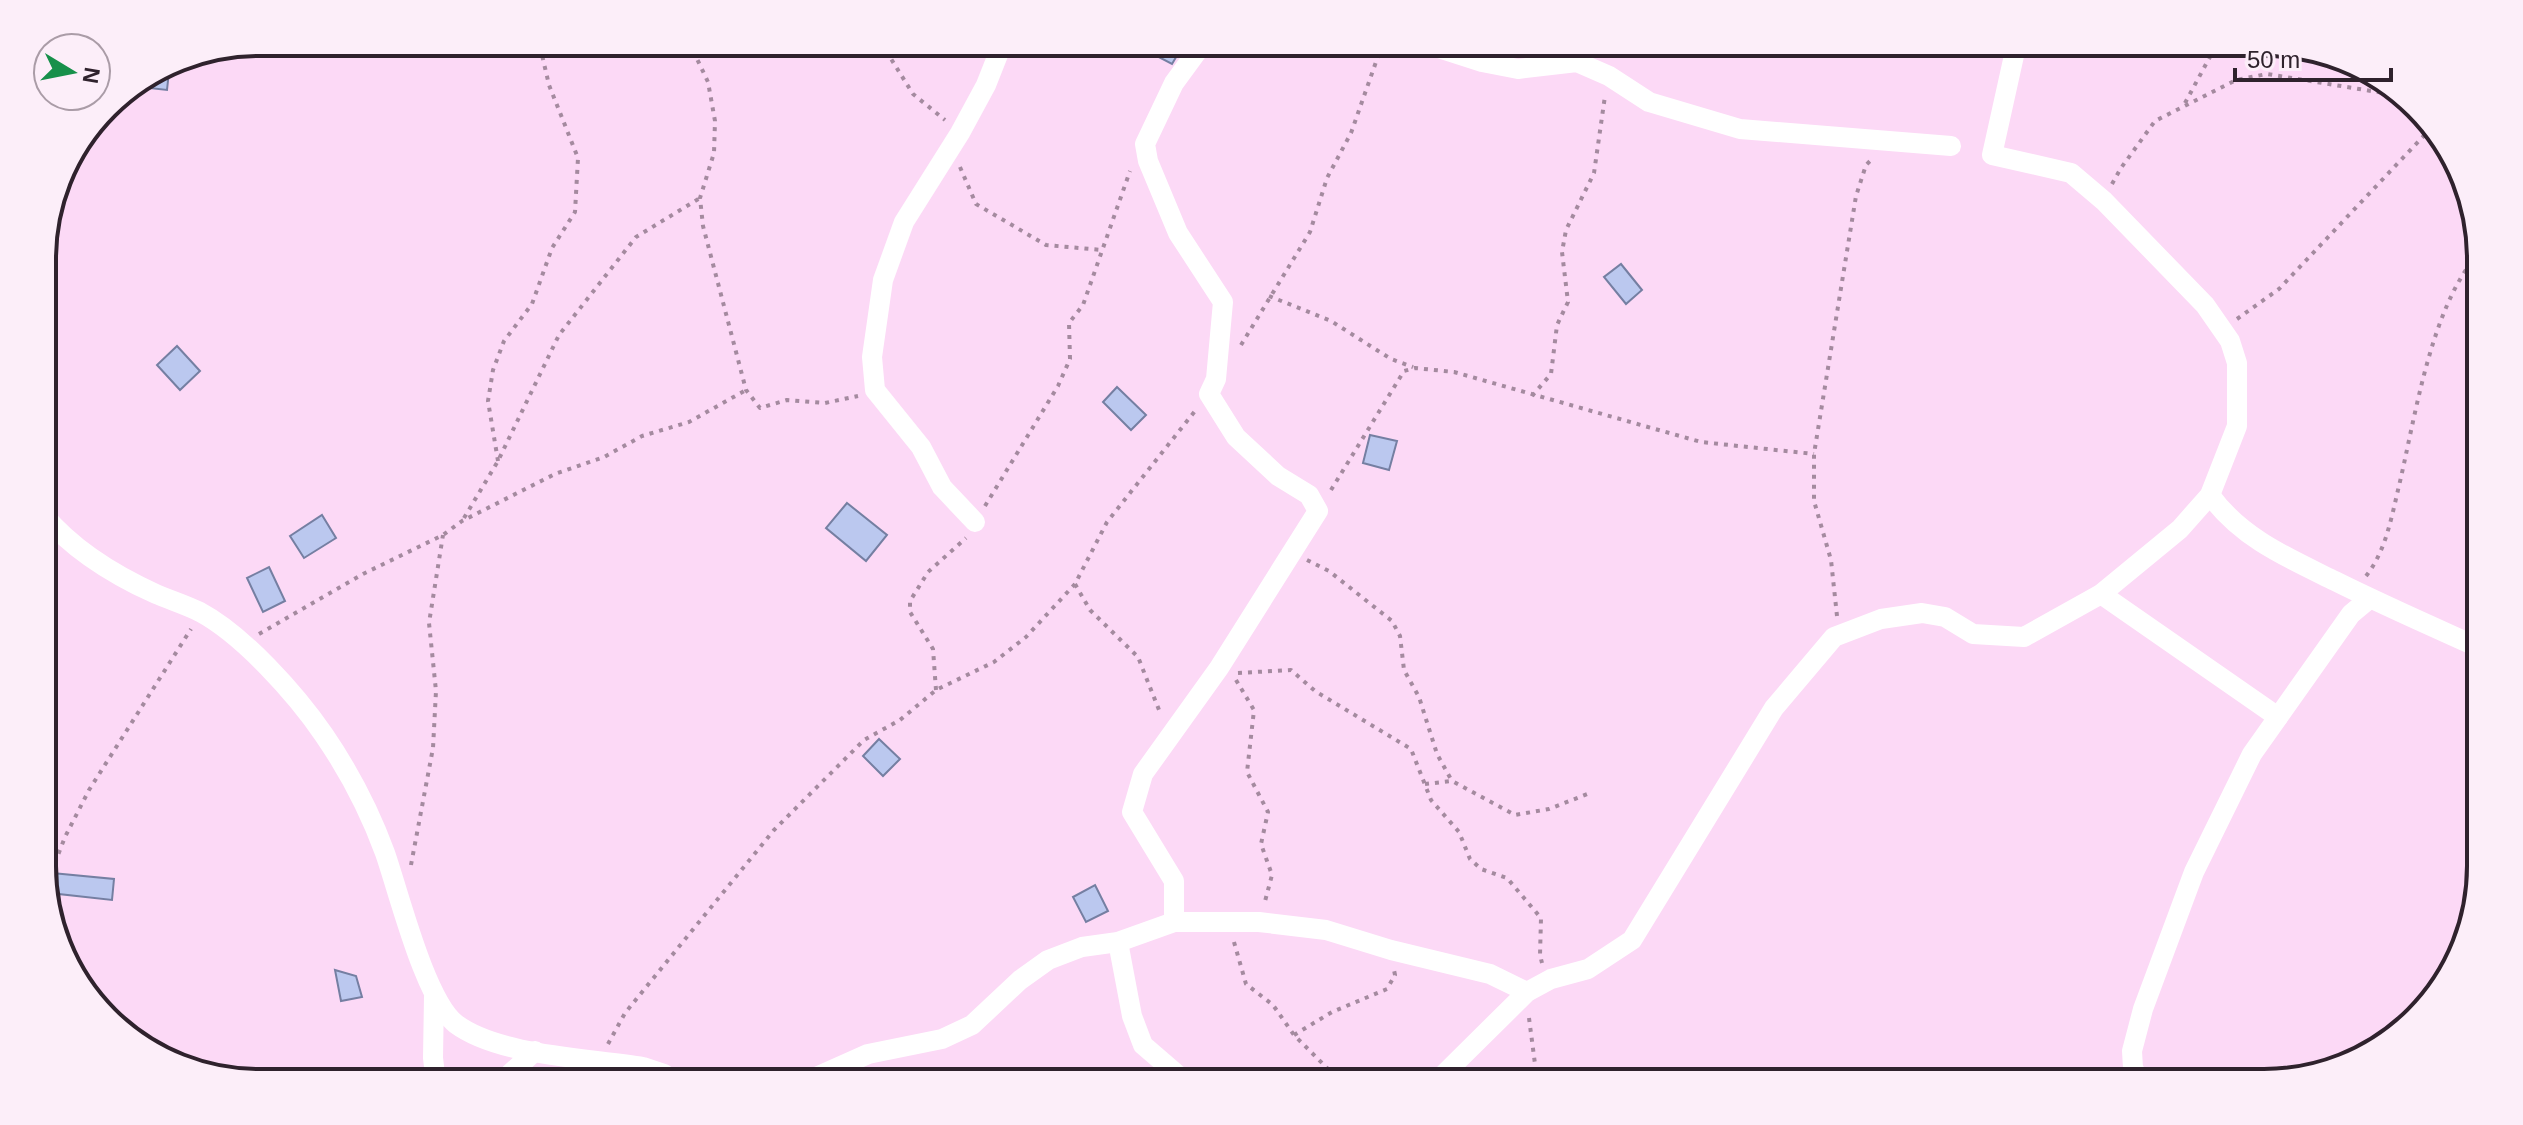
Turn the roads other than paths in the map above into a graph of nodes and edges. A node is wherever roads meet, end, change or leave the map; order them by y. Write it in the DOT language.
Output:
graph roads {
  1 [pos="997,56"];
  2 [pos="1194,56"];
  3 [pos="1465,56"];
  4 [pos="2014,56"];
  5 [pos="1951,146"];
  6 [pos="2210,495"];
  7 [pos="975,522"];
  8 [pos="56,526"];
  9 [pos="2101,594"];
  10 [pos="2362,595"];
  11 [pos="2467,642"];
  12 [pos="2278,717"];
  13 [pos="1174,922"];
  14 [pos="1118,942"];
  15 [pos="1527,992"];
  16 [pos="434,997"];
  17 [pos="535,1051"];
  18 [pos="434,1069"];
  19 [pos="515,1069"];
  20 [pos="649,1069"];
  21 [pos="834,1069"];
  22 [pos="1171,1069"];
  23 [pos="1449,1069"];
  24 [pos="2134,1069"];
  1 -- 7 [label="street"];
  2 -- 13 [label="street"];
  3 -- 5 [label="street"];
  4 -- 6 [label="street"];
  6 -- 9 [label="street"];
  6 -- 10 [label="street"];
  8 -- 16 [label="street"];
  9 -- 12 [label="street"];
  9 -- 15 [label="street"];
  10 -- 11 [label="street"];
  10 -- 12 [label="street"];
  12 -- 24 [label="street"];
  13 -- 14 [label="street"];
  13 -- 15 [label="street"];
  14 -- 21 [label="street"];
  14 -- 22 [label="street"];
  15 -- 23 [label="street"];
  16 -- 17 [label="street"];
  16 -- 18 [label="street"];
  17 -- 19 [label="street"];
  17 -- 20 [label="street"];
}
